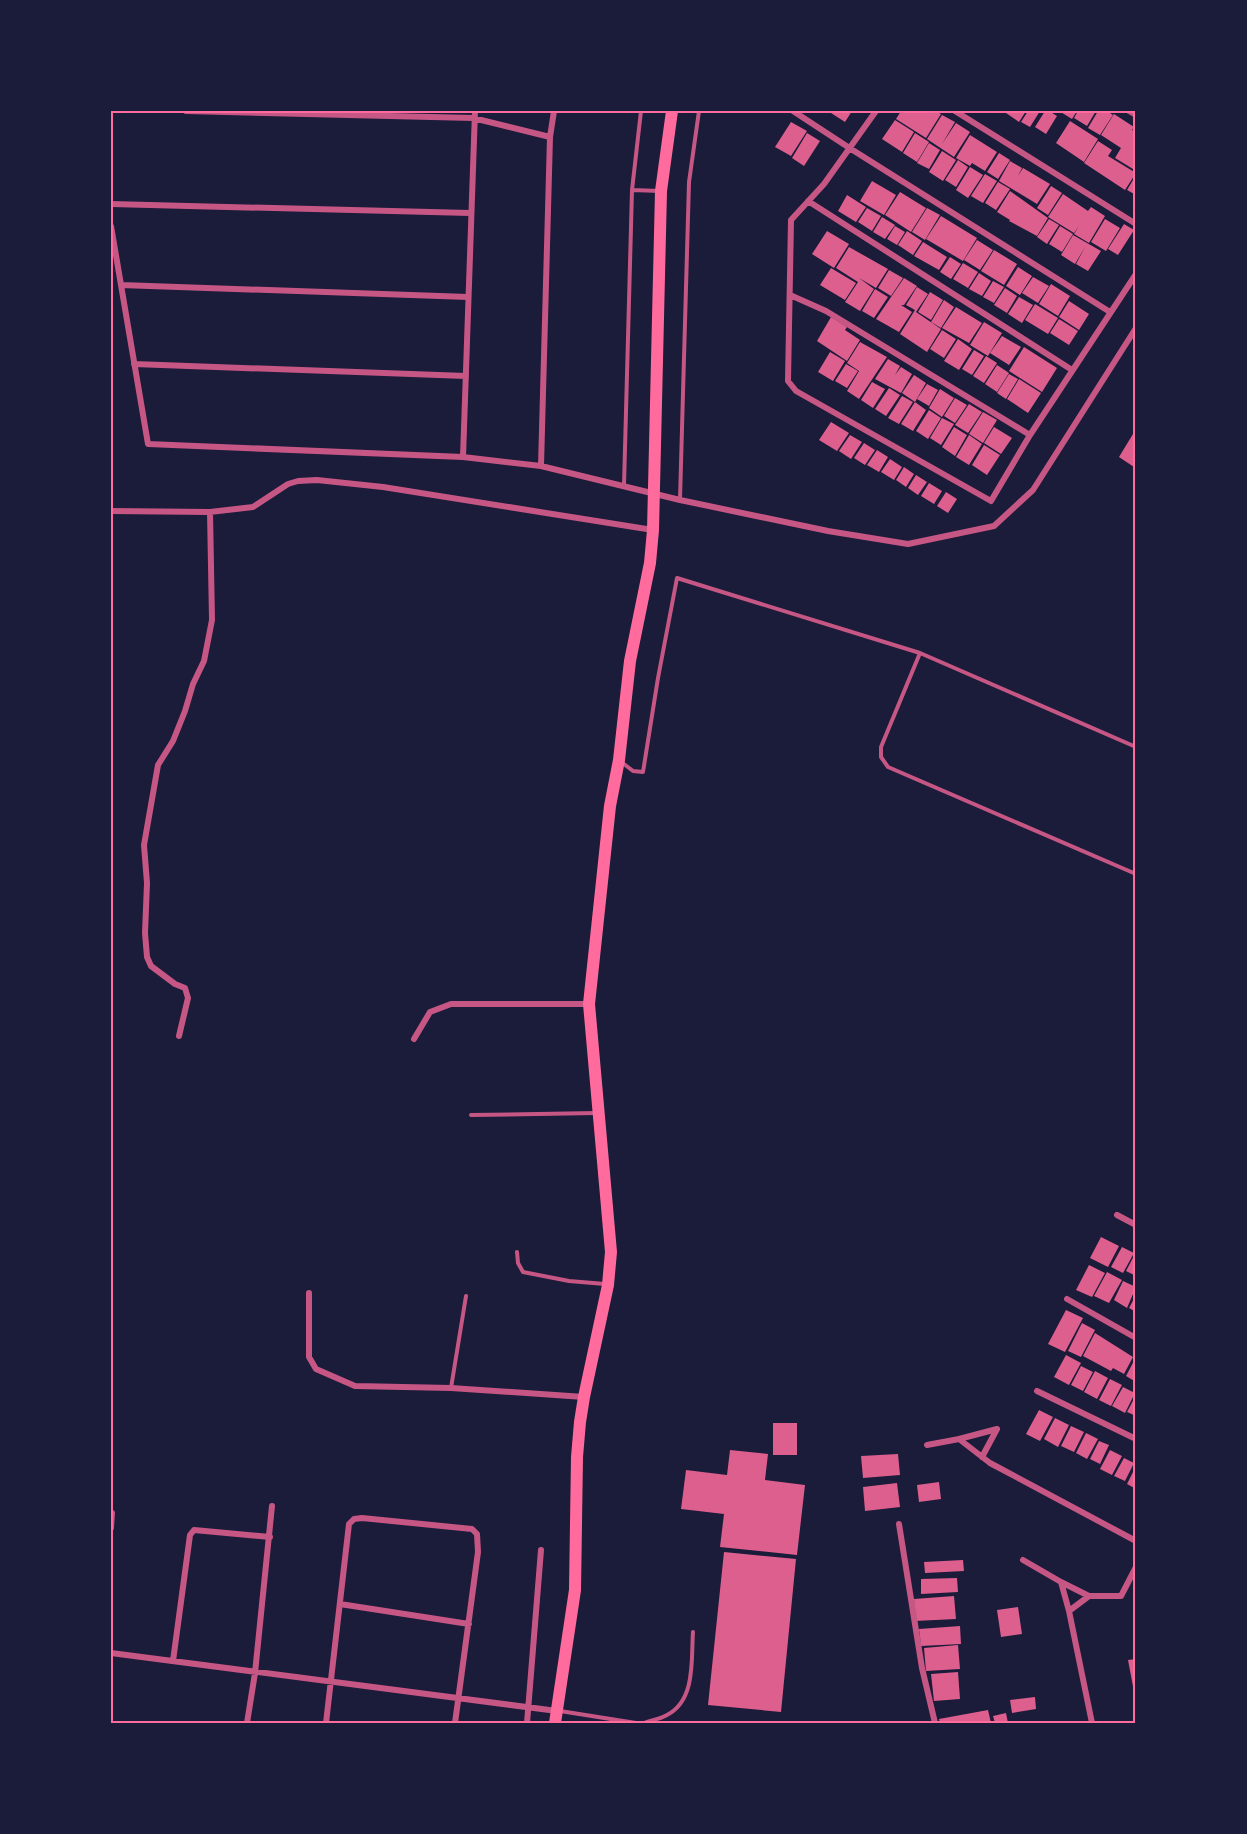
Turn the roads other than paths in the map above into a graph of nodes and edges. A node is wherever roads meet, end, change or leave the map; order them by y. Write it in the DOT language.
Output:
graph roads {
  1 [pos="186,111"];
  2 [pos="554,111"];
  3 [pos="641,111"];
  4 [pos="672,111"];
  5 [pos="699,111"];
  6 [pos="793,111"];
  7 [pos="876,111"];
  8 [pos="955,111"];
  9 [pos="1130,111"];
  10 [pos="474,114"];
  11 [pos="1136,115"];
  12 [pos="550,137"];
  13 [pos="851,149"];
  14 [pos="632,190"];
  15 [pos="661,191"];
  16 [pos="808,201"];
  17 [pos="111,204"];
  18 [pos="470,213"];
  19 [pos="1136,224"];
  20 [pos="111,226"];
  21 [pos="1136,274"];
  22 [pos="121,285"];
  23 [pos="790,295"];
  24 [pos="468,297"];
  25 [pos="1110,312"];
  26 [pos="1136,328"];
  27 [pos="134,363"];
  28 [pos="1072,370"];
  29 [pos="466,376"];
  30 [pos="1030,435"];
  31 [pos="463,457"];
  32 [pos="541,466"];
  33 [pos="624,485"];
  34 [pos="654,494"];
  35 [pos="680,500"];
  36 [pos="111,511"];
  37 [pos="210,512"];
  38 [pos="653,530"];
  39 [pos="920,653"];
  40 [pos="1136,747"];
  41 [pos="619,760"];
  42 [pos="1136,874"];
  43 [pos="588,1004"];
  44 [pos="179,1036"];
  45 [pos="414,1039"];
  46 [pos="597,1113"];
  47 [pos="471,1115"];
  48 [pos="1116,1215"];
  49 [pos="1136,1225"];
  50 [pos="517,1252"];
  51 [pos="608,1285"];
  52 [pos="309,1293"];
  53 [pos="466,1296"];
  54 [pos="1067,1299"];
  55 [pos="1136,1338"];
  56 [pos="451,1388"];
  57 [pos="1038,1391"];
  58 [pos="584,1397"];
  59 [pos="1136,1438"];
  60 [pos="959,1439"];
  61 [pos="927,1445"];
  62 [pos="982,1457"];
  63 [pos="272,1506"];
  64 [pos="112,1513"];
  65 [pos="899,1524"];
  66 [pos="111,1528"];
  67 [pos="270,1537"];
  68 [pos="1136,1541"];
  69 [pos="541,1550"];
  70 [pos="1023,1560"];
  71 [pos="1136,1568"];
  72 [pos="1061,1582"];
  73 [pos="1089,1596"];
  74 [pos="340,1604"];
  75 [pos="1069,1611"];
  76 [pos="468,1624"];
  77 [pos="693,1632"];
  78 [pos="111,1653"];
  79 [pos="173,1661"];
  80 [pos="255,1672"];
  81 [pos="332,1682"];
  82 [pos="459,1698"];
  83 [pos="528,1707"];
  84 [pos="556,1717"];
  85 [pos="247,1723"];
  86 [pos="326,1723"];
  87 [pos="455,1723"];
  88 [pos="527,1723"];
  89 [pos="636,1723"];
  90 [pos="644,1723"];
  91 [pos="935,1723"];
  92 [pos="1092,1723"];
  1 -- 10 [label="street"];
  2 -- 12 [label="street"];
  3 -- 14 [label="lane"];
  4 -- 15 [label="main road"];
  5 -- 35 [label="lane"];
  6 -- 13 [label="street"];
  7 -- 13 [label="street"];
  8 -- 19 [label="street"];
  9 -- 11 [label="street"];
  10 -- 12 [label="street"];
  10 -- 18 [label="street"];
  12 -- 32 [label="street"];
  13 -- 16 [label="street"];
  13 -- 25 [label="street"];
  14 -- 15 [label="lane"];
  14 -- 33 [label="lane"];
  15 -- 34 [label="main road"];
  16 -- 23 [label="street"];
  16 -- 28 [label="street"];
  17 -- 18 [label="street"];
  18 -- 24 [label="street"];
  20 -- 22 [label="street"];
  21 -- 25 [label="street"];
  22 -- 24 [label="street"];
  22 -- 27 [label="street"];
  23 -- 30 [label="street"];
  23 -- 30 [label="street"];
  24 -- 29 [label="street"];
  25 -- 28 [label="street"];
  26 -- 35 [label="street"];
  27 -- 29 [label="street"];
  27 -- 31 [label="street"];
  28 -- 30 [label="street"];
  29 -- 31 [label="street"];
  31 -- 32 [label="street"];
  32 -- 33 [label="street"];
  33 -- 34 [label="street"];
  34 -- 35 [label="street"];
  34 -- 38 [label="main road"];
  36 -- 37 [label="street"];
  37 -- 38 [label="street"];
  37 -- 44 [label="street"];
  38 -- 41 [label="main road"];
  39 -- 40 [label="lane"];
  39 -- 41 [label="lane"];
  39 -- 42 [label="lane"];
  41 -- 43 [label="main road"];
  43 -- 45 [label="street"];
  43 -- 46 [label="main road"];
  46 -- 47 [label="lane"];
  46 -- 51 [label="main road"];
  48 -- 49 [label="street"];
  50 -- 51 [label="lane"];
  51 -- 58 [label="main road"];
  52 -- 56 [label="street"];
  53 -- 56 [label="lane"];
  54 -- 55 [label="street"];
  56 -- 58 [label="street"];
  57 -- 59 [label="street"];
  58 -- 84 [label="main road"];
  60 -- 61 [label="street"];
  60 -- 62 [label="street"];
  60 -- 62 [label="street"];
  62 -- 68 [label="street"];
  63 -- 67 [label="street"];
  64 -- 66 [label="street"];
  65 -- 91 [label="street"];
  67 -- 79 [label="street"];
  67 -- 80 [label="street"];
  69 -- 83 [label="street"];
  70 -- 72 [label="street"];
  71 -- 73 [label="street"];
  72 -- 73 [label="street"];
  72 -- 75 [label="street"];
  73 -- 75 [label="street"];
  74 -- 76 [label="street"];
  74 -- 76 [label="street"];
  74 -- 81 [label="street"];
  75 -- 92 [label="street"];
  76 -- 82 [label="street"];
  77 -- 90 [label="lane"];
  78 -- 79 [label="street"];
  79 -- 80 [label="street"];
  80 -- 81 [label="street"];
  80 -- 85 [label="street"];
  81 -- 82 [label="street"];
  81 -- 86 [label="street"];
  82 -- 83 [label="street"];
  82 -- 87 [label="street"];
  83 -- 84 [label="street"];
  83 -- 88 [label="street"];
  84 -- 89 [label="lane"];
}
